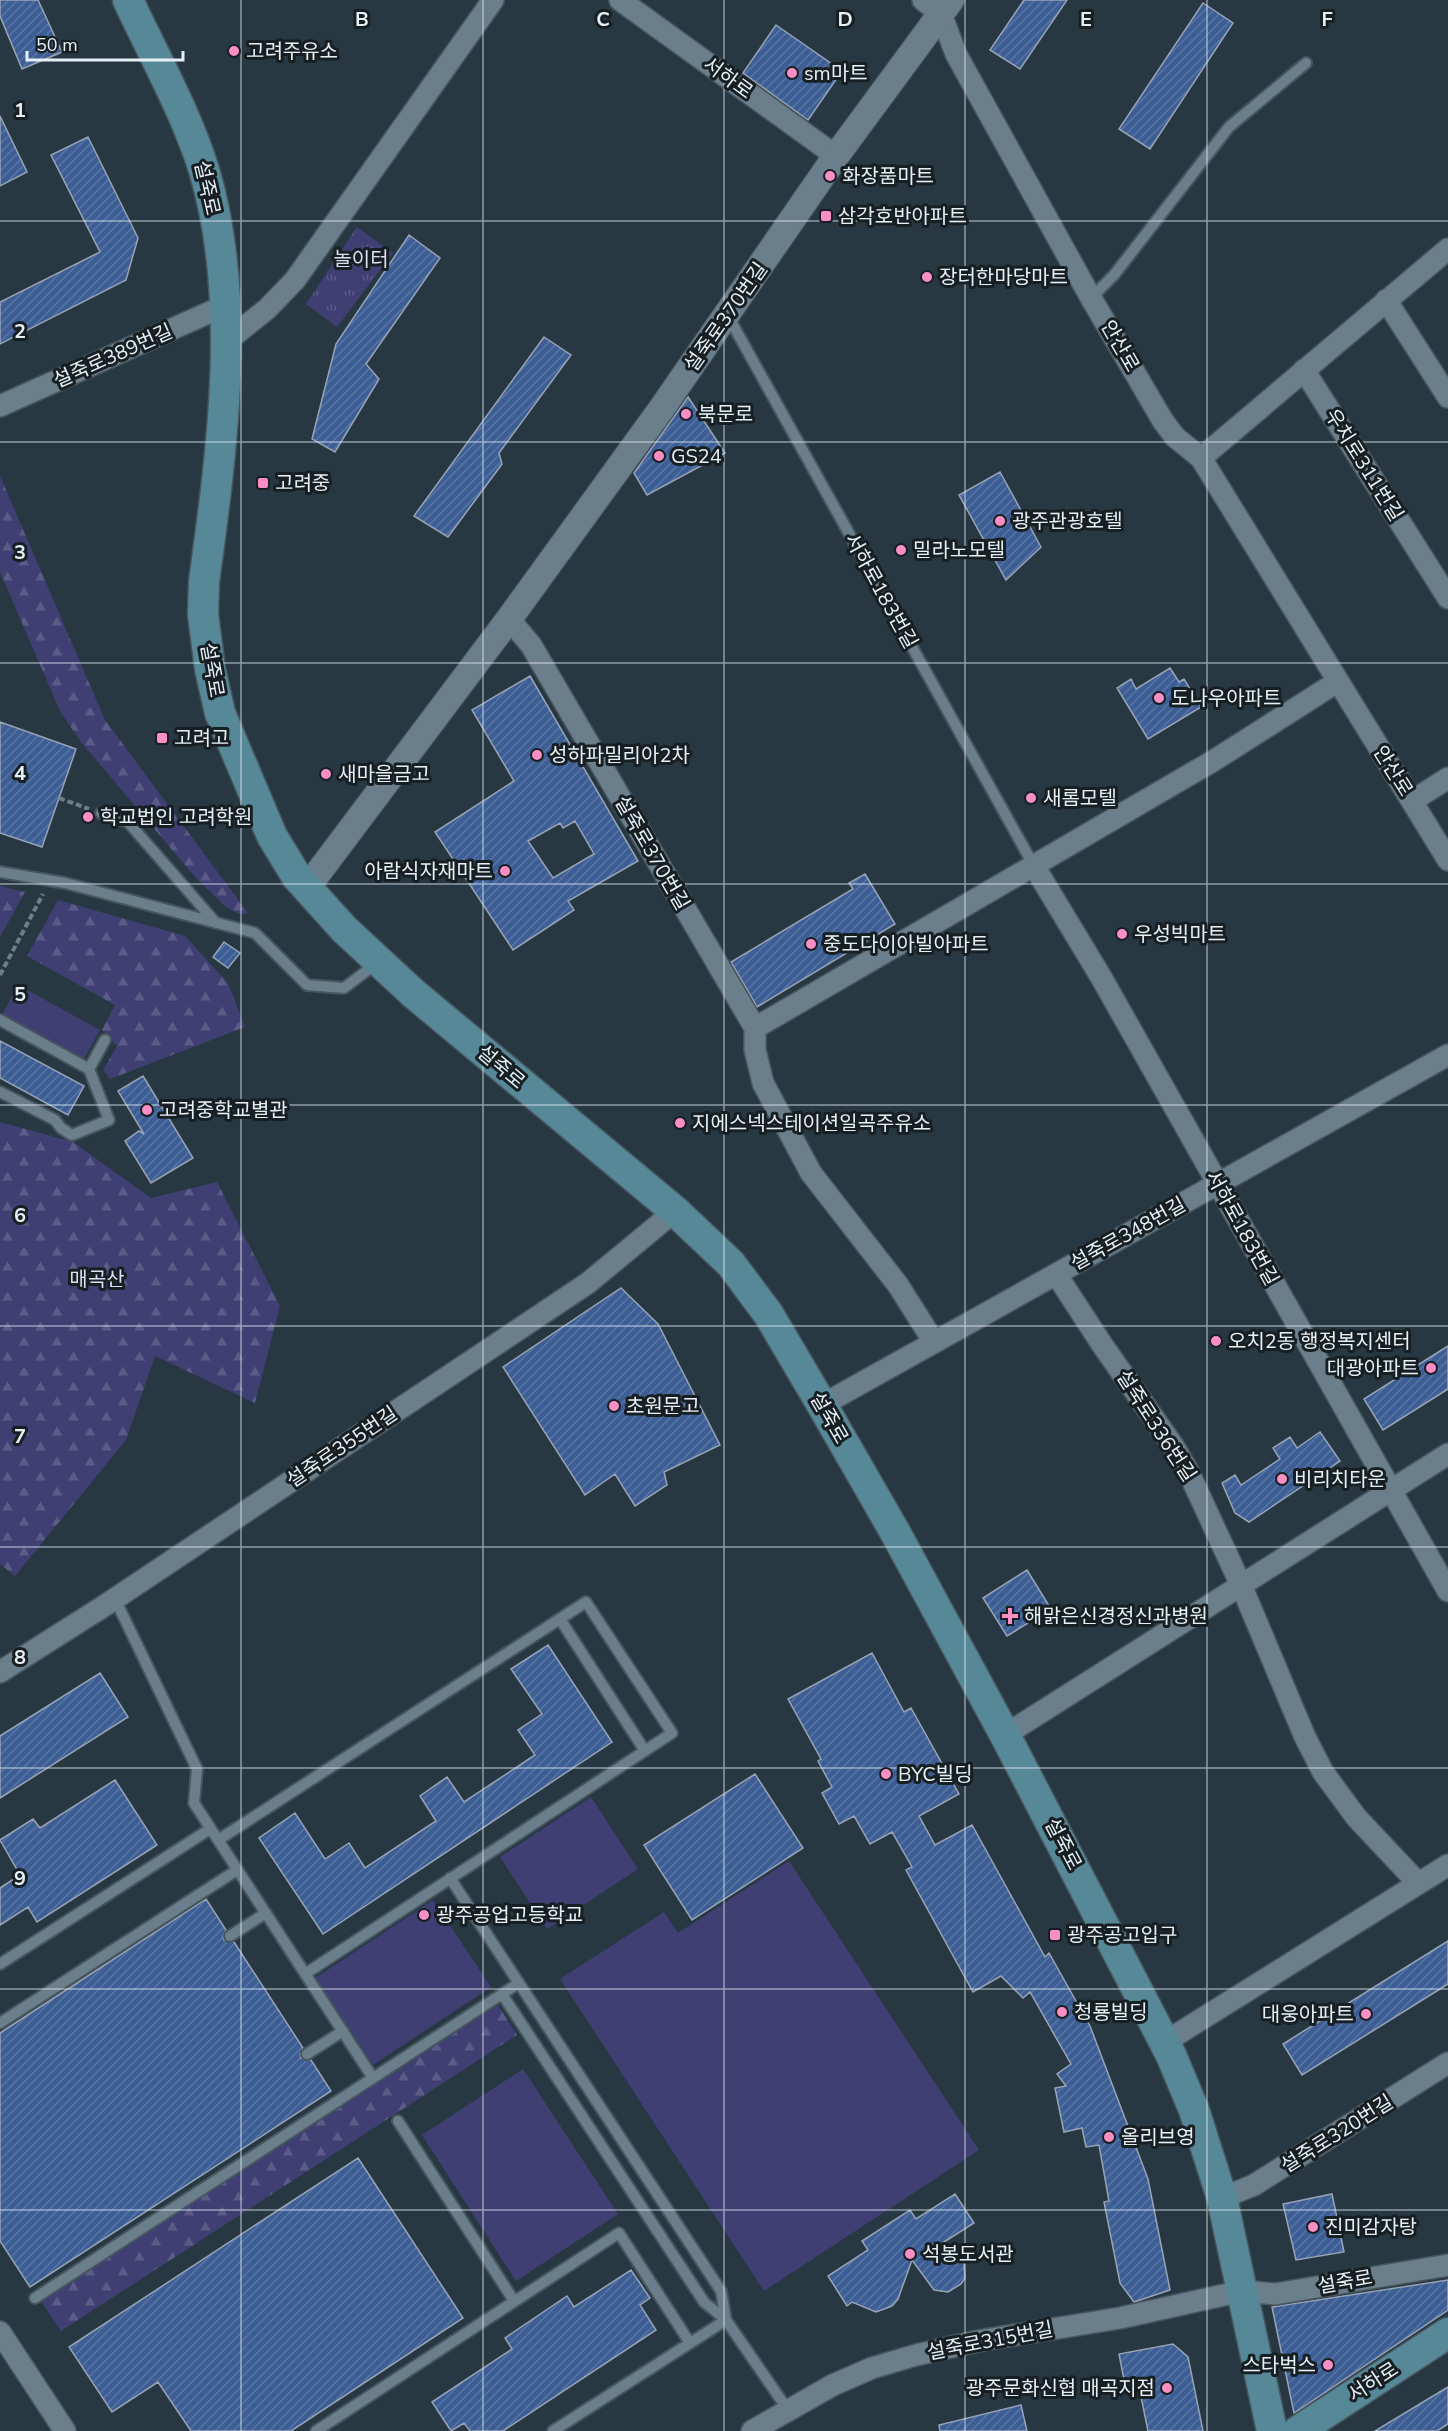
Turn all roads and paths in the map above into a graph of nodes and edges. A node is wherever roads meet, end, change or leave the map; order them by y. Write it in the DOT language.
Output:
graph roads {
  1 [pos="128,0"];
  2 [pos="493,0"];
  3 [pos="620,0"];
  4 [pos="938,4"];
  5 [pos="1306,63"];
  6 [pos="836,156"];
  7 [pos="1448,249"];
  8 [pos="1091,298"];
  9 [pos="1386,300"];
  10 [pos="226,305"];
  11 [pos="728,316"];
  12 [pos="227,340"];
  13 [pos="1304,370"];
  14 [pos="1448,397"];
  15 [pos="0,406"];
  16 [pos="1201,458"];
  17 [pos="1448,598"];
  18 [pos="509,619"];
  19 [pos="1337,682"];
  20 [pos="1448,778"];
  21 [pos="59,798"];
  22 [pos="1412,801"];
  23 [pos="101,813"];
  24 [pos="1448,860"];
  25 [pos="1034,866"];
  26 [pos="0,872"];
  27 [pos="50,880"];
  28 [pos="306,889"];
  29 [pos="216,923"];
  30 [pos="380,961"];
  31 [pos="0,975"];
  32 [pos="0,1020"];
  33 [pos="755,1028"];
  34 [pos="105,1040"];
  35 [pos="1448,1055"];
  36 [pos="89,1069"];
  37 [pos="0,1092"];
  38 [pos="1218,1184"];
  39 [pos="675,1211"];
  40 [pos="1056,1274"];
  41 [pos="934,1342"];
  42 [pos="822,1405"];
  43 [pos="1448,1454"];
  44 [pos="1390,1491"];
  45 [pos="1241,1586"];
  46 [pos="1448,1591"];
  47 [pos="115,1599"];
  48 [pos="560,1619"];
  49 [pos="0,1672"];
  50 [pos="1005,1735"];
  51 [pos="645,1751"];
  52 [pos="210,1828"];
  53 [pos="218,1840"];
  54 [pos="1448,1865"];
  55 [pos="237,1870"];
  56 [pos="450,1878"];
  57 [pos="1418,1884"];
  58 [pos="266,1913"];
  59 [pos="230,1936"];
  60 [pos="0,1964"];
  61 [pos="305,1974"];
  62 [pos="519,1983"];
  63 [pos="502,1994"];
  64 [pos="0,2023"];
  65 [pos="343,2031"];
  66 [pos="1165,2042"];
  67 [pos="307,2054"];
  68 [pos="1448,2063"];
  69 [pos="373,2078"];
  70 [pos="398,2121"];
  71 [pos="1222,2198"];
  72 [pos="1448,2265"];
  73 [pos="1242,2290"];
  74 [pos="35,2298"];
  75 [pos="514,2301"];
  76 [pos="726,2320"];
  77 [pos="0,2332"];
  78 [pos="1448,2333"];
  79 [pos="690,2343"];
  80 [pos="788,2410"];
  81 [pos="65,2431"];
  82 [pos="316,2431"];
  83 [pos="553,2431"];
  84 [pos="752,2431"];
  85 [pos="1272,2431"];
  86 [pos="1298,2431"];
  1 -- 10 [label="main road, 설죽로"];
  2 -- 12 [label="street"];
  3 -- 6 [label="street, 서하로"];
  4 -- 6 [label="street, 설죽로370번길"];
  4 -- 8 [label="street, 안산로"];
  5 -- 8 [label="lane"];
  6 -- 11 [label="street, 설죽로370번길"];
  7 -- 9 [label="street"];
  8 -- 16 [label="street, 안산로"];
  9 -- 13 [label="street"];
  9 -- 14 [label="street"];
  10 -- 12 [label="main road, 설죽로"];
  10 -- 15 [label="street, 설죽로389번길"];
  11 -- 18 [label="street, 설죽로370번길"];
  11 -- 25 [label="lane, 서하로183번길"];
  12 -- 28 [label="main road, 설죽로"];
  13 -- 16 [label="street"];
  13 -- 17 [label="street, 우치로311번길"];
  16 -- 19 [label="street, 안산로"];
  18 -- 28 [label="street, 설죽로370번길"];
  18 -- 33 [label="street, 설죽로370번길"];
  19 -- 22 [label="street, 안산로"];
  19 -- 25 [label="street"];
  20 -- 22 [label="street"];
  21 -- 23 [label="path"];
  22 -- 24 [label="street, 안산로"];
  23 -- 29 [label="lane"];
  25 -- 33 [label="street"];
  25 -- 38 [label="street, 서하로183번길"];
  26 -- 27 [label="lane"];
  27 -- 29 [label="lane"];
  27 -- 31 [label="path"];
  28 -- 30 [label="main road, 설죽로"];
  29 -- 30 [label="lane"];
  30 -- 39 [label="main road, 설죽로"];
  32 -- 36 [label="lane"];
  33 -- 41 [label="street"];
  34 -- 36 [label="lane"];
  35 -- 38 [label="street, 설죽로348번길"];
  36 -- 37 [label="lane"];
  38 -- 40 [label="street, 설죽로348번길"];
  38 -- 44 [label="street, 서하로183번길"];
  39 -- 42 [label="main road, 설죽로"];
  39 -- 47 [label="street, 설죽로355번길"];
  40 -- 41 [label="street, 설죽로348번길"];
  40 -- 45 [label="street, 설죽로336번길"];
  41 -- 42 [label="street, 설죽로348번길"];
  42 -- 50 [label="main road, 설죽로"];
  43 -- 44 [label="street"];
  44 -- 45 [label="street"];
  44 -- 46 [label="street, 서하로183번길"];
  45 -- 50 [label="street"];
  45 -- 57 [label="street, 설죽로336번길"];
  47 -- 49 [label="street, 설죽로355번길"];
  47 -- 52 [label="lane"];
  48 -- 51 [label="lane"];
  48 -- 51 [label="lane"];
  48 -- 53 [label="lane"];
  50 -- 66 [label="main road, 설죽로"];
  51 -- 56 [label="lane"];
  52 -- 53 [label="lane"];
  52 -- 60 [label="lane"];
  53 -- 55 [label="lane"];
  54 -- 57 [label="street"];
  55 -- 58 [label="lane"];
  55 -- 64 [label="lane"];
  56 -- 61 [label="lane"];
  56 -- 62 [label="lane"];
  57 -- 66 [label="street"];
  58 -- 59 [label="lane"];
  58 -- 61 [label="lane"];
  61 -- 65 [label="lane"];
  62 -- 63 [label="lane"];
  62 -- 76 [label="lane"];
  63 -- 69 [label="lane"];
  63 -- 76 [label="lane"];
  65 -- 67 [label="lane"];
  65 -- 69 [label="lane"];
  66 -- 71 [label="main road, 설죽로"];
  68 -- 71 [label="street, 설죽로320번길"];
  69 -- 74 [label="lane"];
  70 -- 75 [label="lane"];
  71 -- 73 [label="main road, 설죽로"];
  72 -- 73 [label="street, 설죽로"];
  73 -- 80 [label="street, 설죽로315번길"];
  73 -- 85 [label="main road, 설죽로"];
  75 -- 79 [label="lane"];
  75 -- 82 [label="lane"];
  76 -- 79 [label="lane"];
  76 -- 80 [label="lane"];
  77 -- 81 [label="street"];
  78 -- 86 [label="main road, 서하로"];
  79 -- 83 [label="lane"];
  80 -- 84 [label="street, 설죽로315번길"];
}
